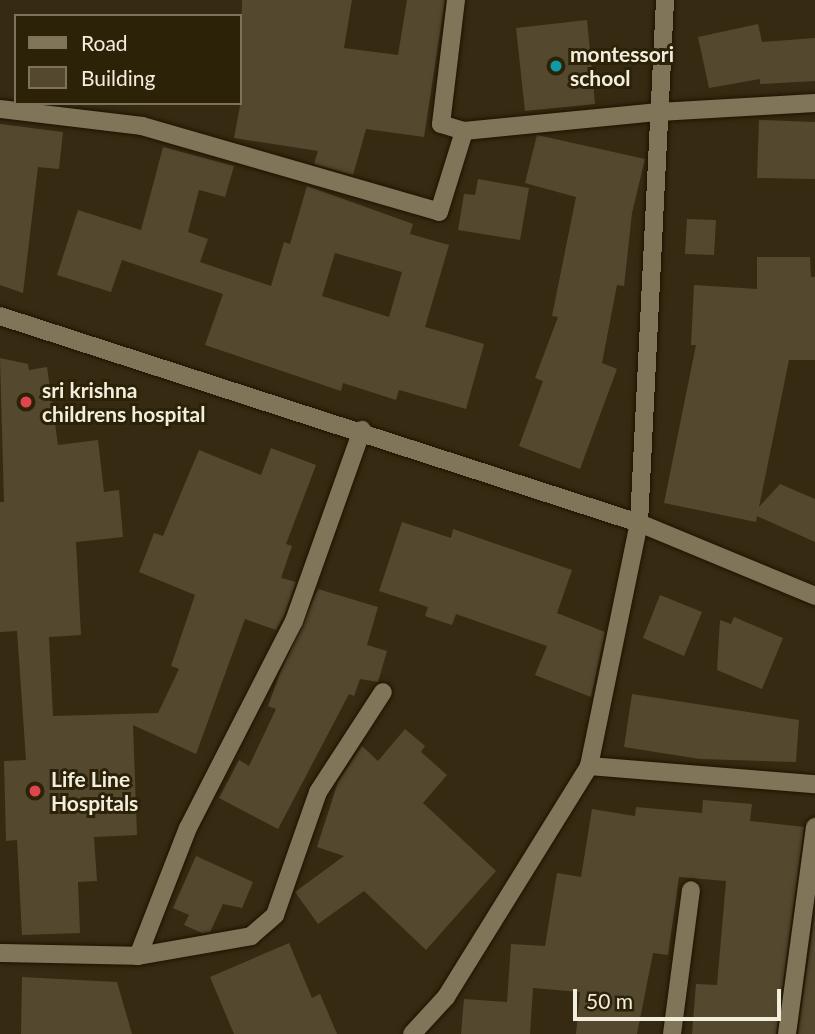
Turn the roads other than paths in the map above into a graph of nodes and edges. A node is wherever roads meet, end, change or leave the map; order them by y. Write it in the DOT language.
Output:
graph roads {
  1 [pos="456,0"];
  2 [pos="665,0"];
  3 [pos="815,103"];
  4 [pos="0,109"];
  5 [pos="659,112"];
  6 [pos="464,131"];
  7 [pos="0,316"];
  8 [pos="362,430"];
  9 [pos="639,523"];
  10 [pos="815,596"];
  11 [pos="383,692"];
  12 [pos="589,766"];
  13 [pos="815,784"];
  14 [pos="815,827"];
  15 [pos="691,890"];
  16 [pos="0,953"];
  17 [pos="138,956"];
  18 [pos="412,1034"];
  19 [pos="672,1034"];
  20 [pos="787,1034"];
  1 -- 6 [label="street"];
  2 -- 5 [label="street"];
  3 -- 5 [label="street"];
  4 -- 6 [label="street"];
  5 -- 6 [label="street"];
  5 -- 9 [label="street"];
  7 -- 8 [label="street"];
  8 -- 9 [label="street"];
  8 -- 17 [label="street"];
  9 -- 10 [label="street"];
  9 -- 12 [label="street"];
  11 -- 17 [label="street"];
  12 -- 13 [label="street"];
  12 -- 18 [label="street"];
  14 -- 20 [label="street"];
  15 -- 19 [label="street"];
  16 -- 17 [label="street"];
}
